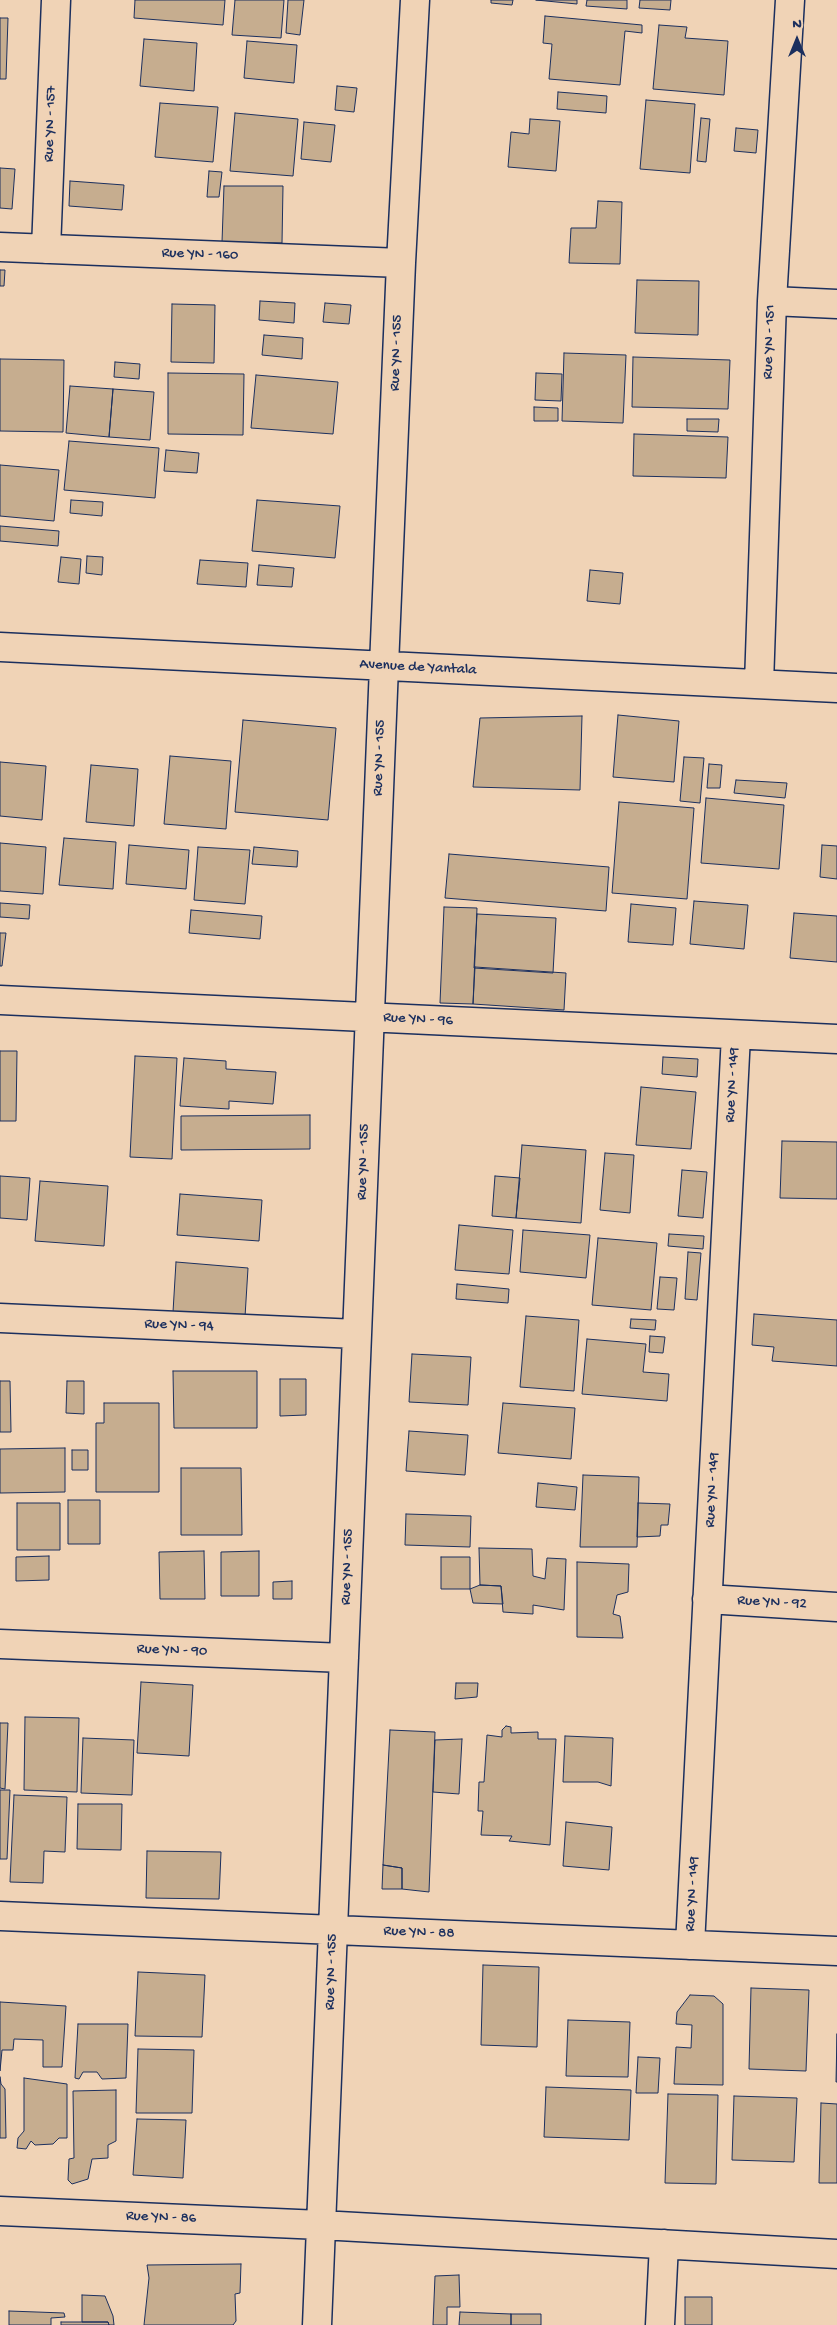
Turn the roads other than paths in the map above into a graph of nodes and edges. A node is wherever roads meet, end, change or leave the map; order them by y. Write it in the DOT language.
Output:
graph roads {
  1 [pos="56,0"];
  2 [pos="415,0"];
  3 [pos="790,0"];
  4 [pos="0,247"];
  5 [pos="46,249"];
  6 [pos="401,263"];
  7 [pos="772,301"];
  8 [pos="837,304"];
  9 [pos="0,647"];
  10 [pos="384,666"];
  11 [pos="759,684"];
  12 [pos="837,688"];
  13 [pos="0,1000"];
  14 [pos="370,1018"];
  15 [pos="736,1035"];
  16 [pos="837,1039"];
  17 [pos="0,1318"];
  18 [pos="357,1334"];
  19 [pos="707,1599"];
  20 [pos="837,1606"];
  21 [pos="0,1644"];
  22 [pos="344,1658"];
  23 [pos="0,1916"];
  24 [pos="333,1930"];
  25 [pos="690,1945"];
  26 [pos="837,1951"];
  27 [pos="0,2211"];
  28 [pos="321,2225"];
  29 [pos="664,2244"];
  30 [pos="837,2254"];
  31 [pos="317,2325"];
  32 [pos="660,2325"];
  1 -- 5 [label="street, Rue YN - 157"];
  2 -- 6 [label="street, Rue YN - 155"];
  3 -- 7 [label="street, Rue YN - 151"];
  4 -- 5 [label="street, Rue YN - 160"];
  5 -- 6 [label="street, Rue YN - 160"];
  6 -- 10 [label="street, Rue YN - 155"];
  7 -- 8 [label="street"];
  7 -- 11 [label="street, Rue YN - 151"];
  9 -- 10 [label="street, Avenue de Yantala"];
  10 -- 11 [label="street, Avenue de Yantala"];
  10 -- 14 [label="street, Rue YN - 155"];
  11 -- 12 [label="street, Avenue de Yantala"];
  13 -- 14 [label="street, Rue YN - 96"];
  14 -- 15 [label="street, Rue YN - 96"];
  14 -- 18 [label="street, Rue YN - 155"];
  15 -- 16 [label="street, Rue YN - 96"];
  15 -- 19 [label="street, Rue YN - 149"];
  17 -- 18 [label="street, Rue YN - 94"];
  18 -- 22 [label="street, Rue YN - 155"];
  19 -- 20 [label="street, Rue YN - 92"];
  19 -- 25 [label="street, Rue YN - 149"];
  21 -- 22 [label="street, Rue YN - 90"];
  22 -- 24 [label="street, Rue YN - 155"];
  23 -- 24 [label="street, Rue YN - 88"];
  24 -- 25 [label="street, Rue YN - 88"];
  24 -- 28 [label="street, Rue YN - 155"];
  25 -- 26 [label="street, Rue YN - 88"];
  27 -- 28 [label="street, Rue YN - 86"];
  28 -- 29 [label="street, Rue YN - 86"];
  28 -- 31 [label="street, Rue YN - 155"];
  29 -- 30 [label="street, Rue YN - 86"];
  29 -- 32 [label="street"];
}
